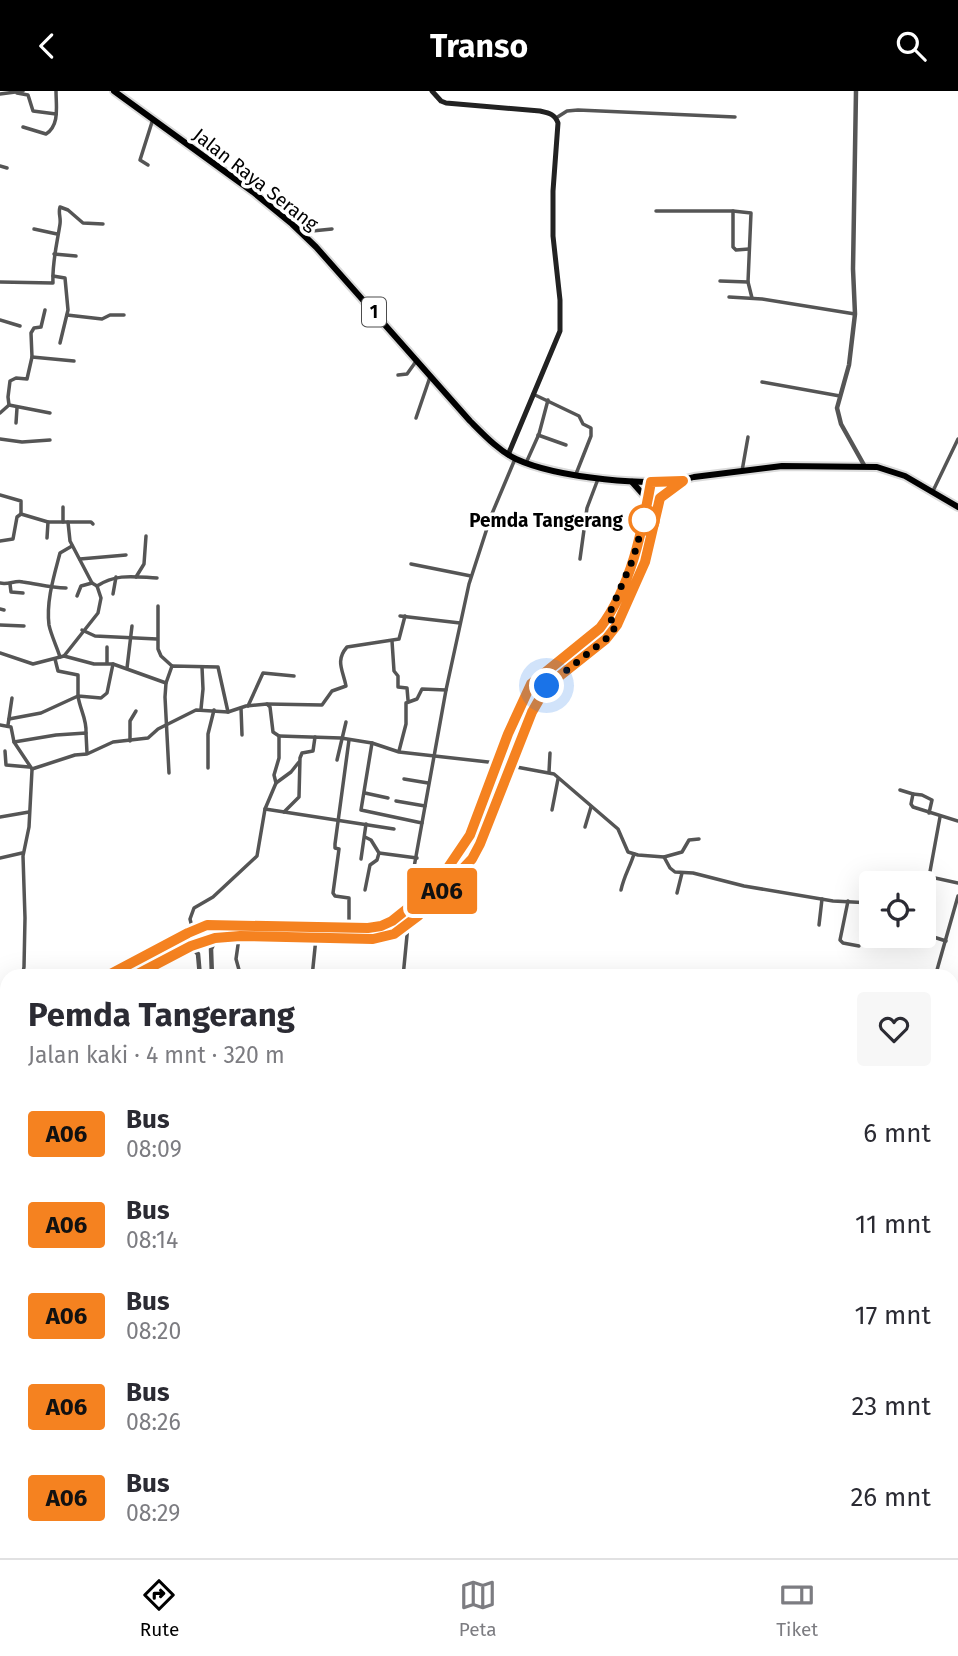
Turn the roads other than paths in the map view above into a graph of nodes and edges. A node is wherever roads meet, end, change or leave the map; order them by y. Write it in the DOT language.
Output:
graph roads {
  1 [pos="23,91"];
  2 [pos="57,91"];
  3 [pos="114,91"];
  4 [pos="432,91"];
  5 [pos="856,91"];
  6 [pos="17,93"];
  7 [pos="0,94"];
  8 [pos="56,114"];
  9 [pos="735,117"];
  10 [pos="556,118"];
  11 [pos="153,119"];
  12 [pos="23,127"];
  13 [pos="148,165"];
  14 [pos="0,166"];
  15 [pos="7,168"];
  16 [pos="656,211"];
  17 [pos="733,211"];
  18 [pos="103,224"];
  19 [pos="34,229"];
  20 [pos="332,229"];
  21 [pos="57,234"];
  22 [pos="306,237"];
  23 [pos="749,249"];
  24 [pos="54,254"];
  25 [pos="76,256"];
  26 [pos="52,276"];
  27 [pos="720,281"];
  28 [pos="0,282"];
  29 [pos="748,282"];
  30 [pos="729,297"];
  31 [pos="752,298"];
  32 [pos="45,310"];
  33 [pos="855,314"];
  34 [pos="67,315"];
  35 [pos="124,315"];
  36 [pos="0,320"];
  37 [pos="20,325"];
  38 [pos="60,343"];
  39 [pos="32,357"];
  40 [pos="416,360"];
  41 [pos="74,361"];
  42 [pos="398,375"];
  43 [pos="431,376"];
  44 [pos="762,382"];
  45 [pos="533,394"];
  46 [pos="840,396"];
  47 [pos="548,400"];
  48 [pos="9,405"];
  49 [pos="17,407"];
  50 [pos="0,413"];
  51 [pos="50,413"];
  52 [pos="416,418"];
  53 [pos="16,423"];
  54 [pos="538,435"];
  55 [pos="748,437"];
  56 [pos="0,439"];
  57 [pos="958,439"];
  58 [pos="50,440"];
  59 [pos="566,445"];
  60 [pos="512,457"];
  61 [pos="526,463"];
  62 [pos="864,465"];
  63 [pos="742,471"];
  64 [pos="576,474"];
  65 [pos="599,477"];
  66 [pos="683,481"];
  67 [pos="632,482"];
  68 [pos="651,482"];
  69 [pos="663,482"];
  70 [pos="933,491"];
  71 [pos="0,495"];
  72 [pos="660,498"];
  73 [pos="648,500"];
  74 [pos="63,507"];
  75 [pos="958,507"];
  76 [pos="21,514"];
  77 [pos="48,522"];
  78 [pos="65,522"];
  79 [pos="93,524"];
  80 [pos="146,536"];
  81 [pos="47,538"];
  82 [pos="0,541"];
  83 [pos="72,546"];
  84 [pos="126,555"];
  85 [pos="80,559"];
  86 [pos="580,559"];
  87 [pos="411,564"];
  88 [pos="471,576"];
  89 [pos="116,577"];
  90 [pos="136,577"];
  91 [pos="157,578"];
  92 [pos="0,583"];
  93 [pos="92,583"];
  94 [pos="10,585"];
  95 [pos="97,586"];
  96 [pos="52,588"];
  97 [pos="66,588"];
  98 [pos="23,593"];
  99 [pos="113,594"];
  100 [pos="77,596"];
  101 [pos="158,605"];
  102 [pos="608,617"];
  103 [pos="460,624"];
  104 [pos="0,625"];
  105 [pos="617,625"];
  106 [pos="24,626"];
  107 [pos="132,626"];
  108 [pos="82,630"];
  109 [pos="131,637"];
  110 [pos="157,639"];
  111 [pos="392,641"];
  112 [pos="107,647"];
  113 [pos="0,653"];
  114 [pos="60,657"];
  115 [pos="107,663"];
  116 [pos="113,664"];
  117 [pos="172,666"];
  118 [pos="202,667"];
  119 [pos="127,668"];
  120 [pos="294,676"];
  121 [pos="166,683"];
  122 [pos="446,691"];
  123 [pos="78,696"];
  124 [pos="12,698"];
  125 [pos="408,701"];
  126 [pos="267,704"];
  127 [pos="248,706"];
  128 [pos="241,708"];
  129 [pos="201,709"];
  130 [pos="214,710"];
  131 [pos="136,711"];
  132 [pos="228,712"];
  133 [pos="9,719"];
  134 [pos="346,722"];
  135 [pos="0,725"];
  136 [pos="8,725"];
  137 [pos="167,725"];
  138 [pos="86,733"];
  139 [pos="242,735"];
  140 [pos="279,736"];
  141 [pos="315,737"];
  142 [pos="341,739"];
  143 [pos="348,740"];
  144 [pos="130,741"];
  145 [pos="14,742"];
  146 [pos="372,743"];
  147 [pos="5,751"];
  148 [pos="399,752"];
  149 [pos="551,753"];
  150 [pos="87,754"];
  151 [pos="433,756"];
  152 [pos="337,760"];
  153 [pos="299,762"];
  154 [pos="497,763"];
  155 [pos="511,766"];
  156 [pos="31,768"];
  157 [pos="208,768"];
  158 [pos="549,772"];
  159 [pos="169,773"];
  160 [pos="404,779"];
  161 [pos="558,779"];
  162 [pos="276,783"];
  163 [pos="428,783"];
  164 [pos="900,790"];
  165 [pos="365,793"];
  166 [pos="913,794"];
  167 [pos="388,798"];
  168 [pos="396,801"];
  169 [pos="425,806"];
  170 [pos="591,807"];
  171 [pos="265,809"];
  172 [pos="552,810"];
  173 [pos="29,812"];
  174 [pos="284,812"];
  175 [pos="929,813"];
  176 [pos="0,817"];
  177 [pos="940,817"];
  178 [pos="337,821"];
  179 [pos="958,821"];
  180 [pos="366,824"];
  181 [pos="422,824"];
  182 [pos="585,827"];
  183 [pos="394,829"];
  184 [pos="365,837"];
  185 [pos="699,839"];
  186 [pos="23,853"];
  187 [pos="379,853"];
  188 [pos="634,854"];
  189 [pos="664,857"];
  190 [pos="0,858"];
  191 [pos="417,858"];
  192 [pos="361,859"];
  193 [pos="930,871"];
  194 [pos="682,873"];
  195 [pos="936,878"];
  196 [pos="958,883"];
  197 [pos="365,890"];
  198 [pos="621,890"];
  199 [pos="677,894"];
  200 [pos="958,896"];
  201 [pos="822,898"];
  202 [pos="848,901"];
  203 [pos="859,902"];
  204 [pos="412,905"];
  205 [pos="408,925"];
  206 [pos="819,925"];
  207 [pos="349,927"];
  208 [pos="193,931"];
  209 [pos="240,936"];
  210 [pos="215,938"];
  211 [pos="316,938"];
  212 [pos="936,938"];
  213 [pos="947,941"];
  214 [pos="191,946"];
  215 [pos="859,946"];
  216 [pos="24,969"];
  217 [pos="120,969"];
  218 [pos="147,969"];
  219 [pos="199,969"];
  220 [pos="212,969"];
  221 [pos="239,969"];
  222 [pos="313,969"];
  223 [pos="404,969"];
  224 [pos="938,969"];
  1 -- 6 [label="street"];
  2 -- 8 [label="street"];
  3 -- 11 [label="highway, Jalan Raya Serang / 1"];
  4 -- 10 [label="main road"];
  5 -- 33 [label="street"];
  6 -- 7 [label="street"];
  6 -- 8 [label="street"];
  8 -- 12 [label="street"];
  9 -- 10 [label="street"];
  10 -- 45 [label="main road"];
  11 -- 13 [label="street"];
  11 -- 22 [label="highway, Jalan Raya Serang / 1"];
  14 -- 15 [label="street"];
  16 -- 17 [label="street"];
  17 -- 23 [label="street"];
  17 -- 23 [label="street"];
  18 -- 21 [label="street"];
  19 -- 21 [label="street"];
  20 -- 22 [label="street"];
  21 -- 24 [label="street"];
  22 -- 40 [label="highway, Jalan Raya Serang / 1"];
  23 -- 29 [label="street"];
  24 -- 25 [label="street"];
  24 -- 26 [label="street"];
  26 -- 28 [label="street"];
  26 -- 34 [label="street"];
  27 -- 29 [label="street"];
  29 -- 31 [label="street"];
  30 -- 31 [label="street"];
  31 -- 33 [label="street"];
  32 -- 39 [label="street"];
  33 -- 46 [label="street"];
  34 -- 35 [label="street"];
  34 -- 38 [label="street"];
  36 -- 37 [label="street"];
  39 -- 41 [label="street"];
  39 -- 48 [label="street"];
  40 -- 42 [label="street"];
  40 -- 43 [label="highway, Jalan Raya Serang / 1"];
  43 -- 52 [label="street"];
  43 -- 60 [label="highway, Jalan Raya Serang / 1"];
  44 -- 46 [label="street"];
  45 -- 47 [label="street"];
  45 -- 60 [label="main road"];
  46 -- 62 [label="street"];
  47 -- 54 [label="street"];
  47 -- 64 [label="street"];
  48 -- 49 [label="street"];
  48 -- 50 [label="street"];
  49 -- 51 [label="street"];
  49 -- 53 [label="street"];
  54 -- 59 [label="street"];
  54 -- 61 [label="street"];
  55 -- 63 [label="street"];
  56 -- 58 [label="street"];
  57 -- 70 [label="street"];
  60 -- 61 [label="highway, Jalan Raya Serang / 1"];
  60 -- 88 [label="street"];
  61 -- 64 [label="highway, Jalan Raya Serang / 1"];
  62 -- 63 [label="highway, Jalan Raya Serang / 1"];
  62 -- 70 [label="highway, Jalan Raya Serang / 1"];
  63 -- 66 [label="highway, Jalan Raya Serang / 1"];
  64 -- 65 [label="highway, Jalan Raya Serang / 1"];
  65 -- 67 [label="highway, Jalan Raya Serang / 1"];
  65 -- 86 [label="street"];
  66 -- 69 [label="highway, Jalan Raya Serang / 1"];
  66 -- 72 [label="highway"];
  67 -- 68 [label="highway, Jalan Raya Serang / 1"];
  67 -- 73 [label="highway"];
  68 -- 69 [label="highway, Jalan Raya Serang / 1"];
  68 -- 73 [label="main road"];
  69 -- 72 [label="main road"];
  70 -- 75 [label="highway, Jalan Raya Serang / 1"];
  71 -- 76 [label="street"];
  72 -- 105 [label="main road"];
  73 -- 102 [label="main road"];
  74 -- 78 [label="street"];
  76 -- 77 [label="street"];
  76 -- 82 [label="street"];
  77 -- 78 [label="street"];
  77 -- 81 [label="street"];
  78 -- 79 [label="street"];
  78 -- 83 [label="street"];
  80 -- 90 [label="street"];
  83 -- 85 [label="street"];
  83 -- 96 [label="street"];
  84 -- 85 [label="street"];
  85 -- 93 [label="street"];
  87 -- 88 [label="street"];
  88 -- 103 [label="street"];
  89 -- 90 [label="street"];
  89 -- 95 [label="street"];
  89 -- 99 [label="street"];
  90 -- 91 [label="street"];
  92 -- 94 [label="street"];
  93 -- 95 [label="street"];
  93 -- 100 [label="street"];
  94 -- 96 [label="street"];
  94 -- 98 [label="street"];
  95 -- 108 [label="street"];
  96 -- 97 [label="street"];
  96 -- 114 [label="street"];
  101 -- 110 [label="street"];
  102 -- 105 [label="main road"];
  102 -- 154 [label="main road"];
  103 -- 111 [label="street"];
  103 -- 122 [label="street"];
  104 -- 106 [label="street"];
  105 -- 155 [label="main road"];
  107 -- 109 [label="street"];
  108 -- 109 [label="street"];
  108 -- 114 [label="street"];
  109 -- 110 [label="street"];
  109 -- 119 [label="street"];
  110 -- 117 [label="street"];
  111 -- 125 [label="street"];
  111 -- 126 [label="street"];
  112 -- 115 [label="street"];
  113 -- 114 [label="street"];
  114 -- 115 [label="street"];
  114 -- 123 [label="street"];
  115 -- 116 [label="street"];
  116 -- 119 [label="street"];
  116 -- 123 [label="street"];
  117 -- 118 [label="street"];
  117 -- 121 [label="street"];
  118 -- 129 [label="street"];
  118 -- 132 [label="street"];
  119 -- 121 [label="street"];
  120 -- 127 [label="street"];
  121 -- 137 [label="street"];
  122 -- 125 [label="street"];
  122 -- 151 [label="street"];
  123 -- 133 [label="street"];
  123 -- 138 [label="street"];
  124 -- 133 [label="street"];
  125 -- 148 [label="street"];
  126 -- 127 [label="street"];
  126 -- 140 [label="street"];
  127 -- 128 [label="street"];
  128 -- 132 [label="street"];
  128 -- 139 [label="street"];
  129 -- 130 [label="street"];
  129 -- 137 [label="street"];
  130 -- 132 [label="street"];
  130 -- 157 [label="street"];
  131 -- 144 [label="street"];
  133 -- 136 [label="street"];
  134 -- 142 [label="street"];
  135 -- 136 [label="street"];
  136 -- 145 [label="street"];
  137 -- 144 [label="street"];
  137 -- 159 [label="street"];
  138 -- 145 [label="street"];
  138 -- 150 [label="street"];
  140 -- 141 [label="street"];
  140 -- 162 [label="street"];
  141 -- 142 [label="street"];
  141 -- 153 [label="street"];
  142 -- 143 [label="street"];
  142 -- 152 [label="street"];
  143 -- 146 [label="street"];
  143 -- 178 [label="street"];
  144 -- 150 [label="street"];
  145 -- 156 [label="street"];
  146 -- 148 [label="street"];
  146 -- 165 [label="street"];
  147 -- 156 [label="street"];
  148 -- 151 [label="street"];
  149 -- 158 [label="street"];
  150 -- 156 [label="street"];
  151 -- 154 [label="street"];
  151 -- 163 [label="street"];
  153 -- 162 [label="street"];
  153 -- 174 [label="street"];
  154 -- 204 [label="main road"];
  155 -- 158 [label="street"];
  155 -- 205 [label="main road"];
  156 -- 173 [label="street"];
  158 -- 161 [label="street"];
  160 -- 163 [label="street"];
  161 -- 170 [label="street"];
  161 -- 172 [label="street"];
  162 -- 171 [label="street"];
  163 -- 169 [label="street"];
  164 -- 166 [label="street"];
  165 -- 167 [label="street"];
  165 -- 181 [label="street"];
  166 -- 175 [label="street"];
  166 -- 175 [label="street"];
  168 -- 169 [label="street"];
  169 -- 181 [label="street"];
  170 -- 182 [label="street"];
  170 -- 188 [label="street"];
  171 -- 174 [label="street"];
  171 -- 208 [label="street"];
  173 -- 176 [label="street"];
  173 -- 186 [label="street"];
  174 -- 178 [label="street"];
  175 -- 177 [label="street"];
  177 -- 179 [label="street"];
  177 -- 193 [label="street"];
  178 -- 180 [label="street"];
  178 -- 207 [label="street"];
  180 -- 183 [label="street"];
  180 -- 184 [label="street"];
  181 -- 191 [label="street"];
  184 -- 187 [label="street"];
  184 -- 192 [label="street"];
  185 -- 189 [label="street"];
  186 -- 190 [label="street"];
  186 -- 216 [label="street"];
  187 -- 191 [label="street"];
  187 -- 197 [label="street"];
  188 -- 189 [label="street"];
  188 -- 198 [label="street"];
  189 -- 194 [label="street"];
  191 -- 204 [label="street"];
  194 -- 199 [label="street"];
  194 -- 201 [label="street"];
  195 -- 196 [label="street"];
  200 -- 213 [label="street"];
  201 -- 202 [label="street"];
  201 -- 206 [label="street"];
  202 -- 203 [label="street"];
  202 -- 215 [label="street"];
  204 -- 207 [label="main road"];
  205 -- 211 [label="main road"];
  205 -- 223 [label="street"];
  207 -- 208 [label="main road"];
  208 -- 217 [label="main road"];
  209 -- 210 [label="main road"];
  209 -- 211 [label="main road"];
  209 -- 221 [label="street"];
  210 -- 214 [label="main road"];
  210 -- 220 [label="street"];
  211 -- 222 [label="street"];
  212 -- 213 [label="street"];
  213 -- 224 [label="street"];
  214 -- 218 [label="main road"];
  214 -- 219 [label="street"];
}
